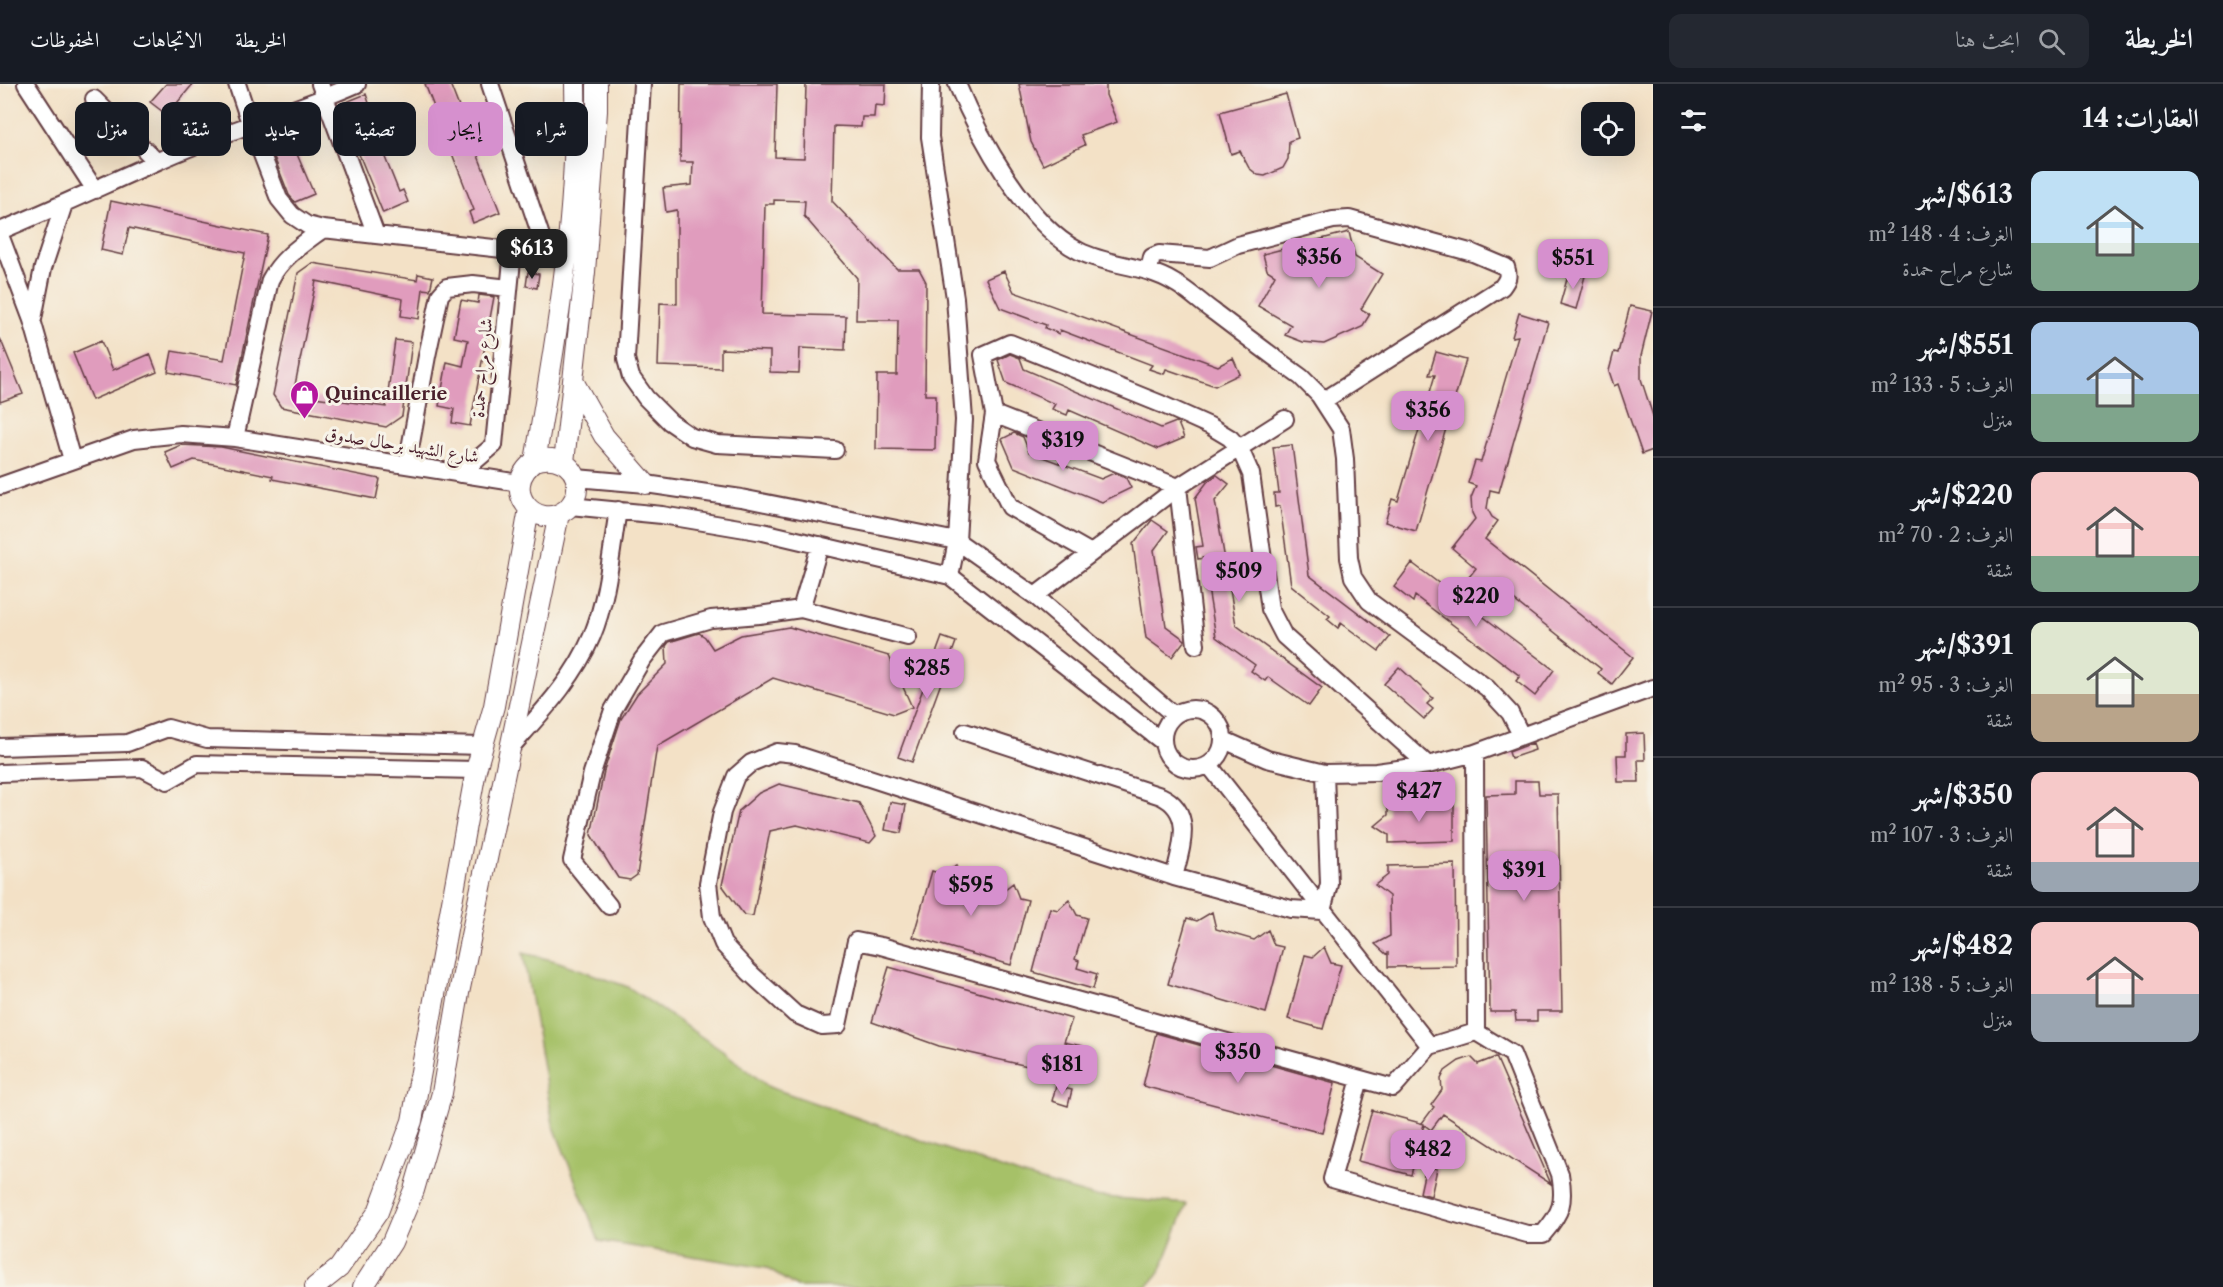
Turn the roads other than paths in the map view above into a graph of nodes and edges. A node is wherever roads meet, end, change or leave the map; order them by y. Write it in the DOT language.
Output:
graph roads {
  1 [pos="237,84"];
  2 [pos="357,84"];
  3 [pos="489,84"];
  4 [pos="575,84"];
  5 [pos="597,84"];
  6 [pos="642,84"];
  7 [pos="931,84"];
  8 [pos="957,84"];
  9 [pos="29,85"];
  10 [pos="323,91"];
  11 [pos="94,99"];
  12 [pos="243,102"];
  13 [pos="300,102"];
  14 [pos="243,129"];
  15 [pos="263,156"];
  16 [pos="156,161"];
  17 [pos="95,190"];
  18 [pos="64,204"];
  19 [pos="323,229"];
  20 [pos="0,233"];
  21 [pos="376,235"];
  22 [pos="513,250"];
  23 [pos="547,254"];
  24 [pos="567,262"];
  25 [pos="1149,270"];
  26 [pos="508,288"];
  27 [pos="32,320"];
  28 [pos="573,381"];
  29 [pos="1323,401"];
  30 [pos="994,414"];
  31 [pos="1285,419"];
  32 [pos="235,438"];
  33 [pos="1240,449"];
  34 [pos="836,450"];
  35 [pos="72,460"];
  36 [pos="535,461"];
  37 [pos="564,462"];
  38 [pos="407,465"];
  39 [pos="460,474"];
  40 [pos="576,478"];
  41 [pos="519,483"];
  42 [pos="645,484"];
  43 [pos="0,486"];
  44 [pos="1178,487"];
  45 [pos="529,509"];
  46 [pos="564,510"];
  47 [pos="618,510"];
  48 [pos="957,541"];
  49 [pos="820,545"];
  50 [pos="1092,553"];
  51 [pos="950,576"];
  52 [pos="1035,596"];
  53 [pos="801,609"];
  54 [pos="908,637"];
  55 [pos="1196,645"];
  56 [pos="1653,688"];
  57 [pos="1174,715"];
  58 [pos="965,732"];
  59 [pos="1521,735"];
  60 [pos="1224,740"];
  61 [pos="1163,742"];
  62 [pos="483,746"];
  63 [pos="0,747"];
  64 [pos="511,747"];
  65 [pos="1475,753"];
  66 [pos="1209,765"];
  67 [pos="1428,765"];
  68 [pos="476,770"];
  69 [pos="0,773"];
  70 [pos="1325,773"];
  71 [pos="1174,877"];
  72 [pos="609,906"];
  73 [pos="1322,911"];
  74 [pos="1476,1032"];
  75 [pos="1430,1047"];
  76 [pos="1360,1079"];
  77 [pos="315,1287"];
  78 [pos="363,1287"];
  1 -- 12 [label="street"];
  2 -- 10 [label="street"];
  3 -- 23 [label="street"];
  4 -- 24 [label="main road"];
  5 -- 28 [label="main road"];
  6 -- 34 [label="street"];
  7 -- 48 [label="street"];
  8 -- 25 [label="street"];
  9 -- 17 [label="street"];
  10 -- 13 [label="street"];
  10 -- 21 [label="street"];
  11 -- 16 [label="street"];
  14 -- 16 [label="street"];
  15 -- 19 [label="street"];
  16 -- 17 [label="street"];
  17 -- 18 [label="street"];
  18 -- 20 [label="street"];
  18 -- 27 [label="street"];
  19 -- 21 [label="street"];
  19 -- 32 [label="street"];
  20 -- 27 [label="street"];
  21 -- 22 [label="street"];
  22 -- 23 [label="street"];
  22 -- 26 [label="street, شارع مراح حمدة"];
  23 -- 24 [label="street"];
  24 -- 36 [label="main road"];
  25 -- 29 [label="street"];
  25 -- 29 [label="street"];
  26 -- 38 [label="street"];
  26 -- 39 [label="street, شارع مراح حمدة"];
  27 -- 35 [label="street"];
  28 -- 37 [label="main road"];
  28 -- 42 [label="main road"];
  29 -- 59 [label="street"];
  30 -- 33 [label="street"];
  30 -- 44 [label="street"];
  30 -- 50 [label="street"];
  31 -- 33 [label="street"];
  32 -- 35 [label="street, شارع الشهيد برحال صدوق"];
  32 -- 38 [label="street, شارع الشهيد برحال صدوق"];
  33 -- 44 [label="street"];
  33 -- 67 [label="street"];
  35 -- 43 [label="street, شارع الشهيد برحال صدوق"];
  36 -- 37 [label="main road"];
  36 -- 41 [label="main road"];
  37 -- 40 [label="main road"];
  38 -- 39 [label="street, شارع الشهيد برحال صدوق"];
  39 -- 41 [label="street, شارع الشهيد برحال صدوق"];
  40 -- 42 [label="street"];
  40 -- 46 [label="main road"];
  41 -- 45 [label="main road"];
  42 -- 48 [label="street"];
  44 -- 50 [label="street"];
  44 -- 55 [label="street"];
  45 -- 46 [label="main road"];
  45 -- 62 [label="main road"];
  46 -- 47 [label="street"];
  46 -- 64 [label="main road"];
  47 -- 49 [label="street"];
  47 -- 64 [label="street"];
  48 -- 51 [label="street"];
  48 -- 52 [label="street"];
  49 -- 51 [label="street"];
  49 -- 53 [label="street"];
  50 -- 52 [label="street"];
  51 -- 61 [label="street"];
  52 -- 57 [label="street"];
  53 -- 54 [label="street"];
  53 -- 72 [label="street"];
  56 -- 59 [label="street"];
  57 -- 60 [label="street"];
  57 -- 61 [label="street"];
  58 -- 71 [label="street"];
  59 -- 65 [label="street"];
  60 -- 66 [label="street"];
  60 -- 70 [label="street"];
  61 -- 66 [label="street"];
  62 -- 63 [label="street"];
  62 -- 68 [label="main road"];
  64 -- 78 [label="main road"];
  65 -- 67 [label="street"];
  65 -- 74 [label="street"];
  66 -- 73 [label="street"];
  67 -- 70 [label="street"];
  68 -- 69 [label="street"];
  68 -- 77 [label="main road"];
  70 -- 73 [label="street"];
  71 -- 73 [label="street"];
  71 -- 76 [label="street"];
  73 -- 75 [label="street"];
  74 -- 75 [label="street"];
  74 -- 76 [label="street"];
  75 -- 76 [label="street"];
}
